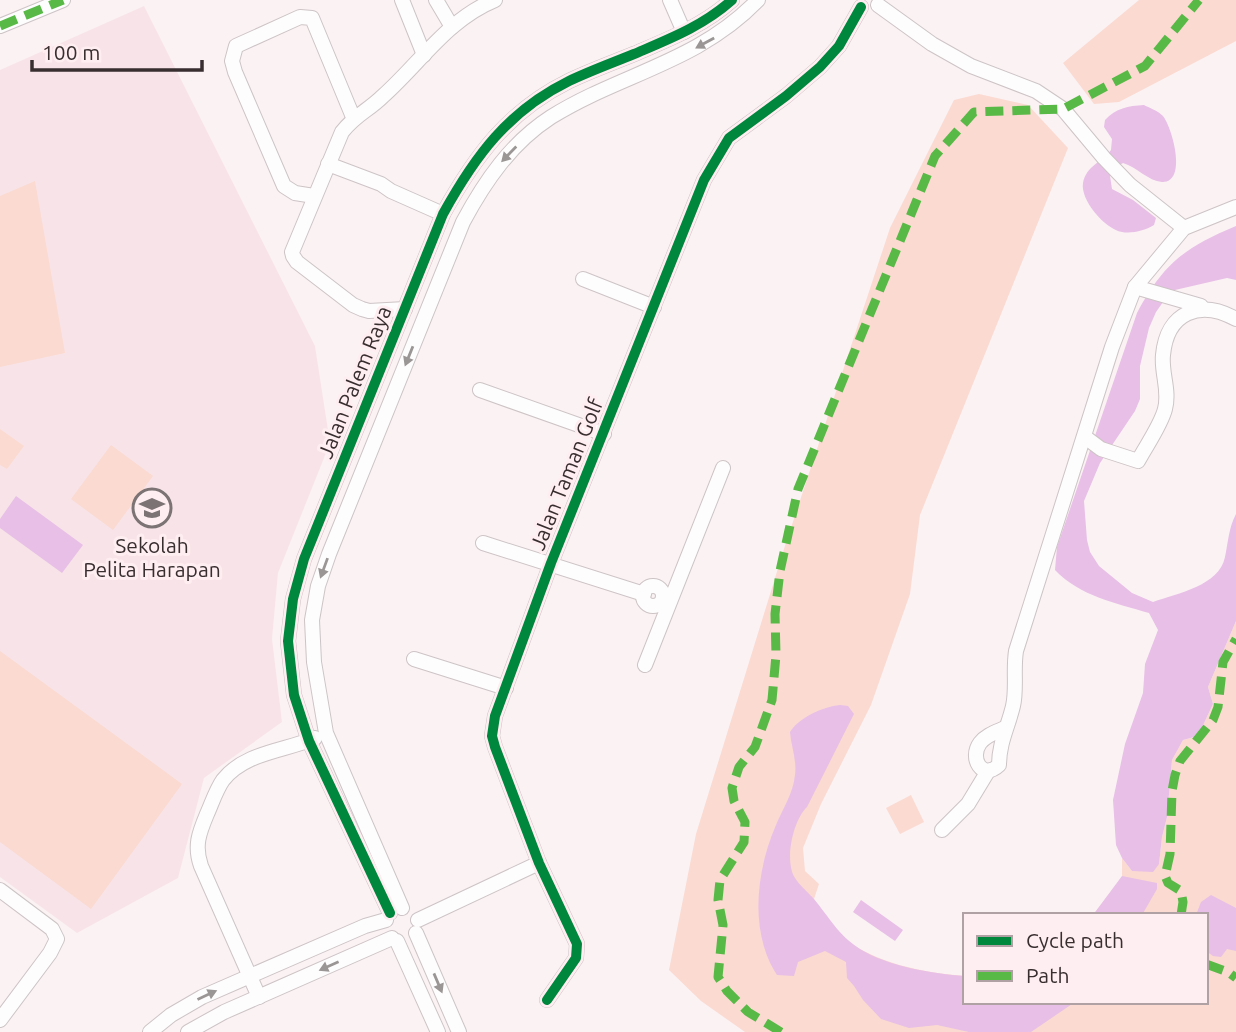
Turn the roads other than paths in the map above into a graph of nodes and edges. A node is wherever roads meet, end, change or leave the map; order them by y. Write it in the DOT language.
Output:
graph roads {
  1 [pos="63,0"];
  2 [pos="402,0"];
  3 [pos="436,0"];
  4 [pos="495,0"];
  5 [pos="670,0"];
  6 [pos="732,0"];
  7 [pos="758,0"];
  8 [pos="879,2"];
  9 [pos="858,4"];
  10 [pos="0,26"];
  11 [pos="452,27"];
  12 [pos="684,32"];
  13 [pos="424,55"];
  14 [pos="354,117"];
  15 [pos="328,164"];
  16 [pos="314,196"];
  17 [pos="1236,207"];
  18 [pos="444,211"];
  19 [pos="1185,228"];
  20 [pos="583,279"];
  21 [pos="1140,289"];
  22 [pos="654,307"];
  23 [pos="1210,308"];
  24 [pos="405,309"];
  25 [pos="1236,318"];
  26 [pos="481,390"];
  27 [pos="604,434"];
  28 [pos="1088,439"];
  29 [pos="723,468"];
  30 [pos="483,543"];
  31 [pos="551,563"];
  32 [pos="666,600"];
  33 [pos="414,659"];
  34 [pos="645,665"];
  35 [pos="506,688"];
  36 [pos="1005,728"];
  37 [pos="326,733"];
  38 [pos="309,741"];
  39 [pos="988,771"];
  40 [pos="942,830"];
  41 [pos="539,863"];
  42 [pos="0,890"];
  43 [pos="392,913"];
  44 [pos="417,927"];
  45 [pos="395,939"];
  46 [pos="250,976"];
  47 [pos="259,997"];
  48 [pos="547,1000"];
  49 [pos="0,1020"];
  50 [pos="150,1032"];
  51 [pos="188,1032"];
  52 [pos="438,1032"];
  53 [pos="459,1032"];
  1 -- 10 [label="street"];
  2 -- 13 [label="street"];
  3 -- 11 [label="street"];
  4 -- 11 [label="street"];
  5 -- 12 [label="street"];
  6 -- 12 [label="street, Jalan Palem Raya"];
  7 -- 37 [label="street, Jalan Palem Raya, one-way"];
  8 -- 9 [label="street"];
  8 -- 19 [label="street"];
  9 -- 22 [label="street, Jalan Taman Golf"];
  11 -- 13 [label="street"];
  12 -- 18 [label="street, Jalan Palem Raya"];
  13 -- 14 [label="street"];
  14 -- 15 [label="street"];
  14 -- 16 [label="street"];
  15 -- 16 [label="street"];
  15 -- 18 [label="street"];
  16 -- 24 [label="street"];
  17 -- 19 [label="street"];
  18 -- 24 [label="street, Jalan Palem Raya"];
  19 -- 21 [label="street"];
  20 -- 22 [label="street"];
  21 -- 23 [label="street"];
  21 -- 28 [label="street"];
  22 -- 27 [label="street, Jalan Taman Golf"];
  23 -- 25 [label="street"];
  23 -- 28 [label="street"];
  24 -- 38 [label="street, Jalan Palem Raya"];
  26 -- 27 [label="street"];
  27 -- 31 [label="street, Jalan Taman Golf"];
  28 -- 36 [label="street"];
  29 -- 32 [label="street"];
  30 -- 31 [label="street"];
  31 -- 32 [label="street"];
  31 -- 35 [label="street, Jalan Taman Golf"];
  32 -- 34 [label="street"];
  33 -- 35 [label="street"];
  35 -- 41 [label="street, Jalan Taman Golf"];
  36 -- 39 [label="street"];
  36 -- 39 [label="street"];
  37 -- 38 [label="street"];
  37 -- 43 [label="street, Jalan Palem Raya"];
  38 -- 43 [label="street, Jalan Palem Raya"];
  38 -- 46 [label="street"];
  39 -- 40 [label="street"];
  41 -- 44 [label="street"];
  41 -- 48 [label="street, Jalan Taman Golf"];
  42 -- 49 [label="street"];
  43 -- 44 [label="street"];
  43 -- 45 [label="street"];
  43 -- 46 [label="street"];
  44 -- 45 [label="street"];
  44 -- 53 [label="street, one-way"];
  45 -- 47 [label="street, one-way"];
  45 -- 52 [label="street"];
  46 -- 47 [label="street"];
  50 -- 46 [label="street, one-way"];
  47 -- 51 [label="street"];
}
